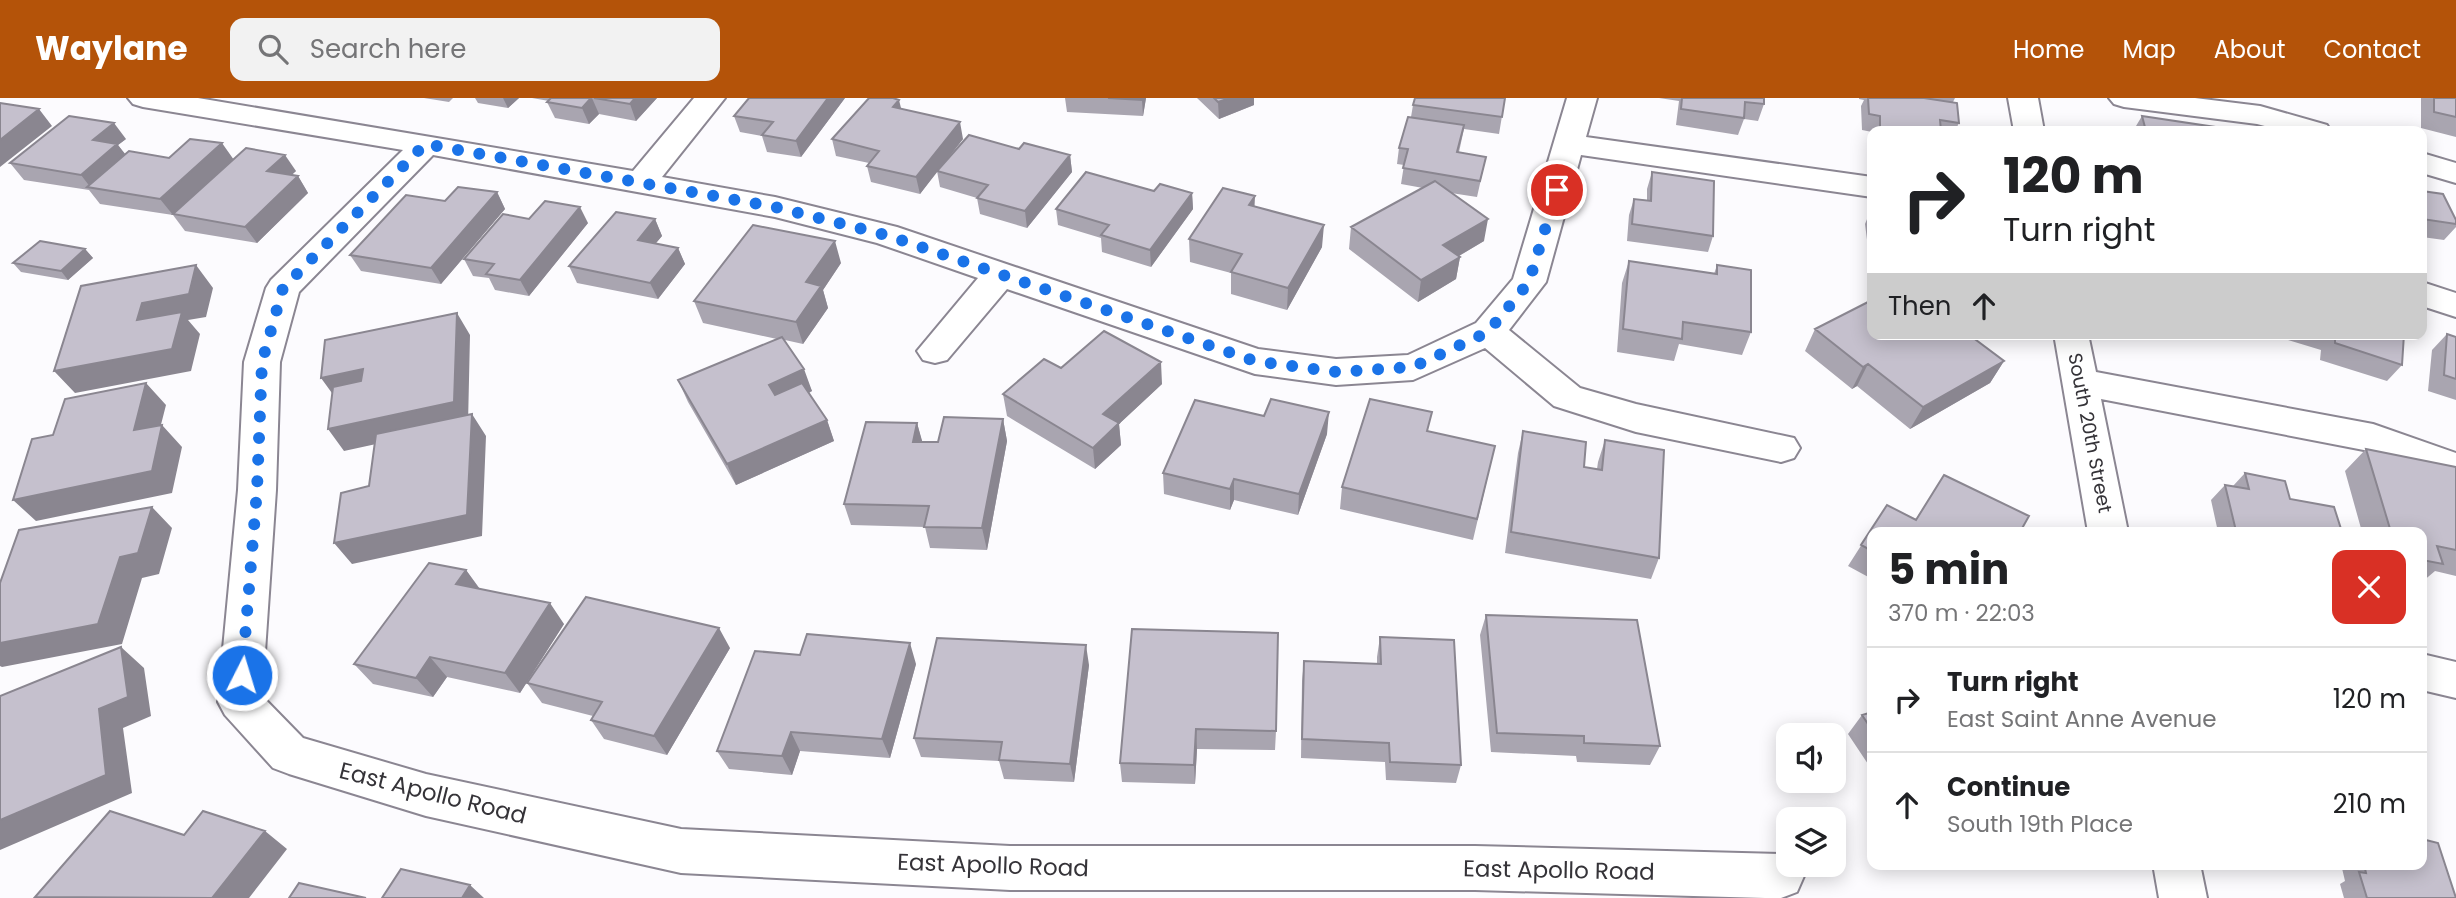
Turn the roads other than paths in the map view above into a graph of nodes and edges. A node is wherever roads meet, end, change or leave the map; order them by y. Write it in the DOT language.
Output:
graph roads {
  1 [pos="143,98"];
  2 [pos="709,98"];
  3 [pos="1582,98"];
  4 [pos="2023,98"];
  5 [pos="2124,98"];
  6 [pos="2028,126"];
  7 [pos="2298,126"];
  8 [pos="425,144"];
  9 [pos="1570,144"];
  10 [pos="2427,164"];
  11 [pos="2456,173"];
  12 [pos="640,183"];
  13 [pos="1867,186"];
  14 [pos="1001,274"];
  15 [pos="2427,296"];
  16 [pos="2456,305"];
  17 [pos="1488,332"];
  18 [pos="2072,340"];
  19 [pos="935,351"];
  20 [pos="2081,382"];
  21 [pos="1781,447"];
  22 [pos="2456,468"];
  23 [pos="2107,527"];
  24 [pos="2427,673"];
  25 [pos="2456,680"];
  26 [pos="2177,870"];
  27 [pos="1776,876"];
  28 [pos="1009,883"];
  29 [pos="2183,898"];
  1 -- 8 [label="street"];
  2 -- 12 [label="street"];
  3 -- 9 [label="street"];
  4 -- 6 [label="street"];
  5 -- 7 [label="street"];
  8 -- 12 [label="street"];
  8 -- 28 [label="street, East Apollo Road"];
  9 -- 13 [label="street"];
  9 -- 17 [label="street"];
  10 -- 11 [label="street"];
  12 -- 14 [label="street"];
  14 -- 17 [label="street"];
  14 -- 19 [label="street"];
  15 -- 16 [label="street"];
  17 -- 21 [label="street"];
  18 -- 20 [label="street, South 20th Street"];
  20 -- 22 [label="street"];
  20 -- 23 [label="street, South 20th Street"];
  24 -- 25 [label="street"];
  26 -- 29 [label="street"];
  27 -- 28 [label="street, East Apollo Road"];
}
